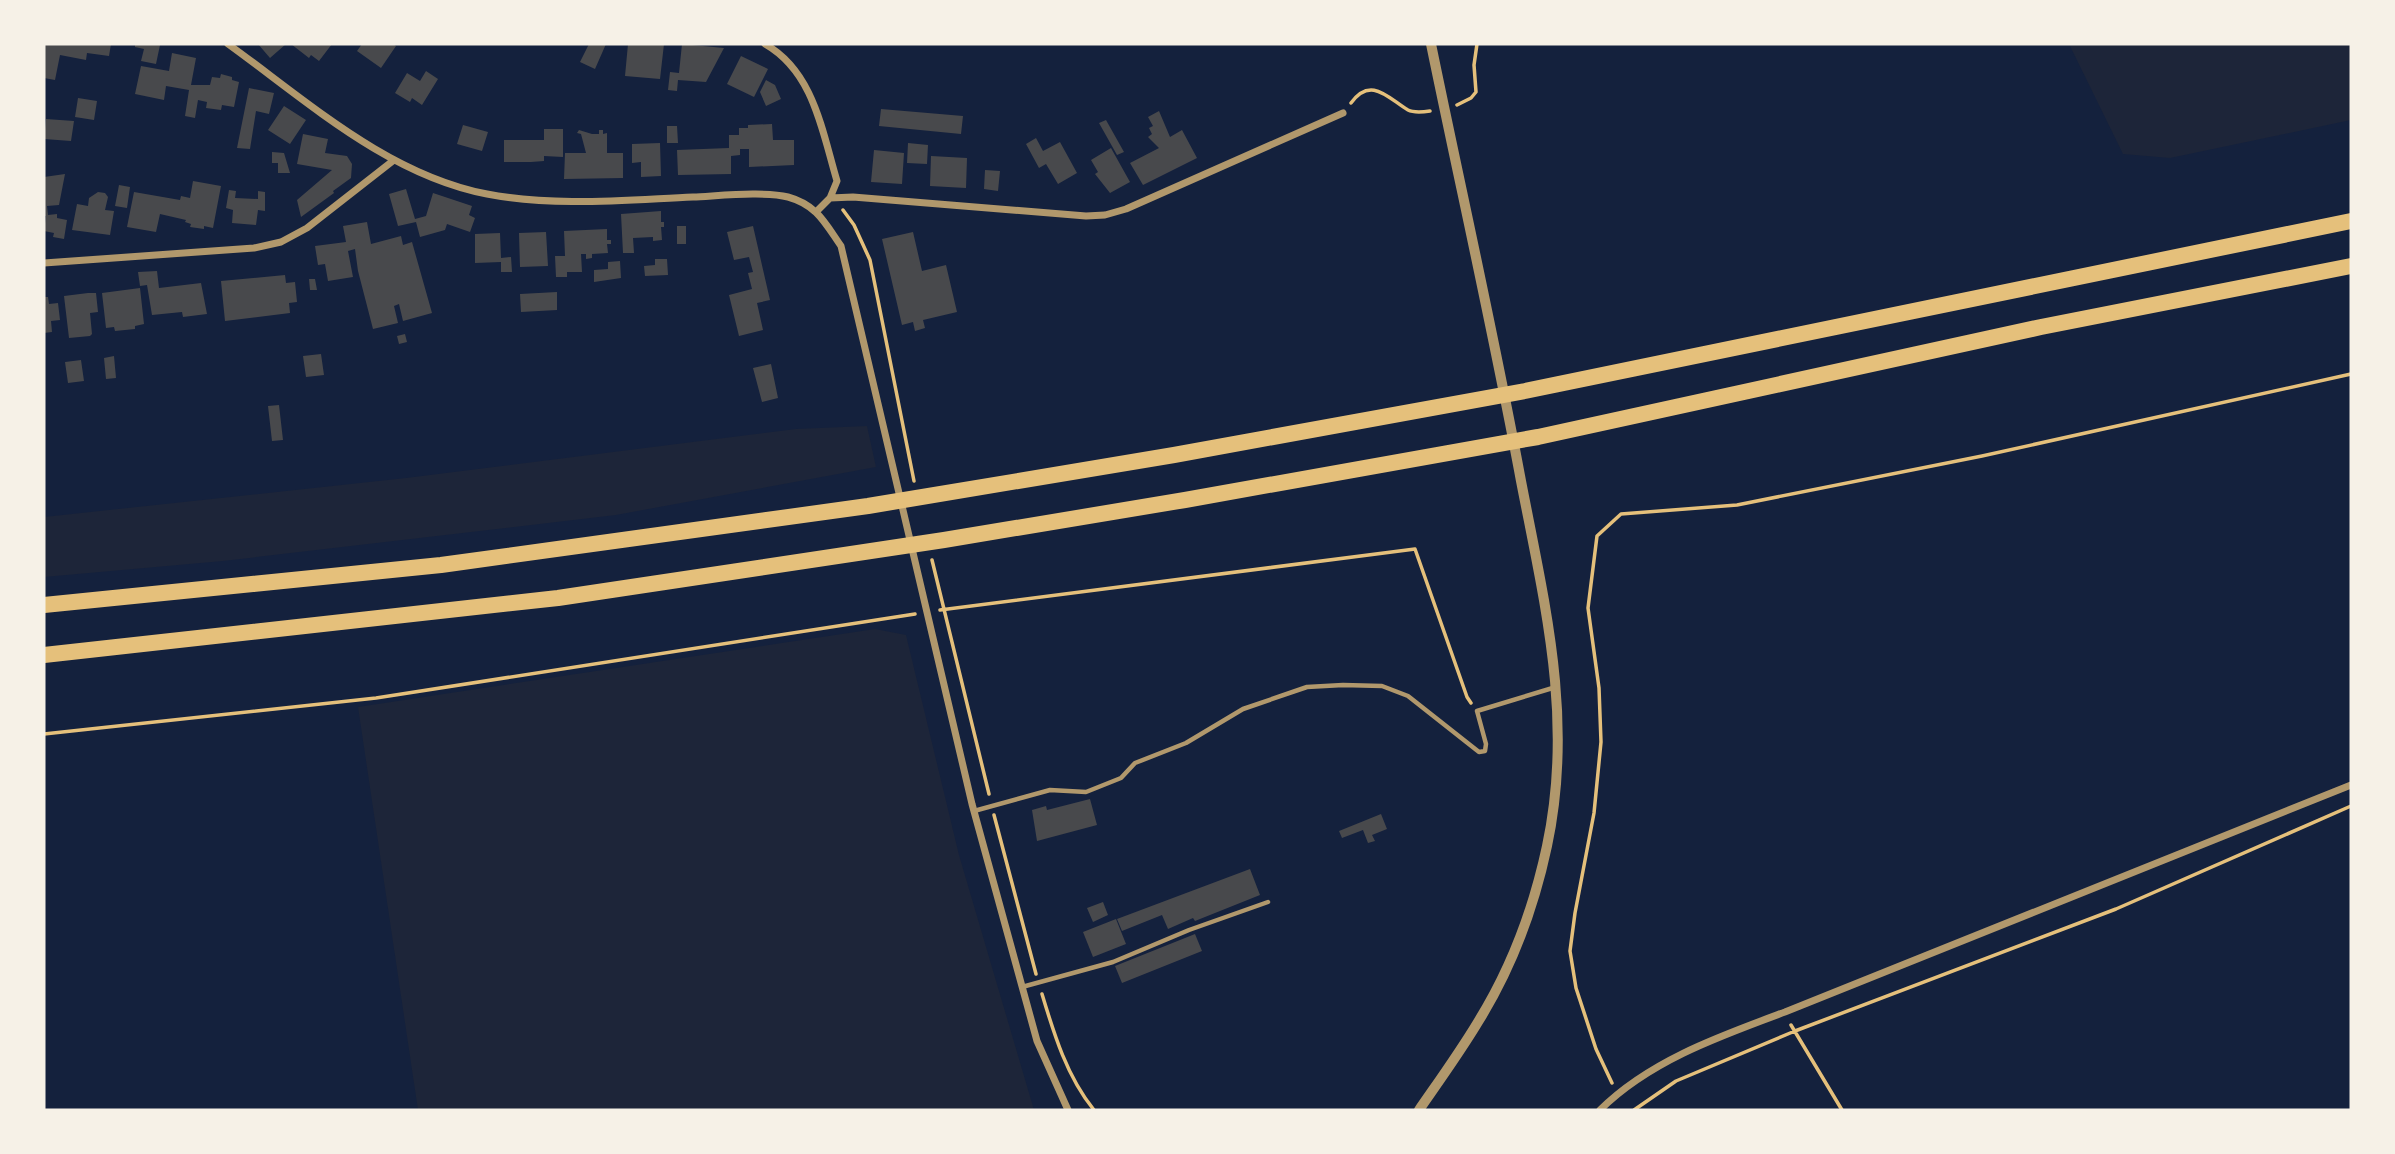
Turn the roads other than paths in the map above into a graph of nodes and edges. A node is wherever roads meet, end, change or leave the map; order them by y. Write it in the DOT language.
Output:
graph roads {
  1 [pos="228,44"];
  2 [pos="765,44"];
  3 [pos="1431,44"];
  4 [pos="1343,113"];
  5 [pos="394,159"];
  6 [pos="830,198"];
  7 [pos="817,211"];
  8 [pos="2351,221"];
  9 [pos="44,263"];
  10 [pos="2351,266"];
  11 [pos="44,605"];
  12 [pos="44,655"];
  13 [pos="1556,687"];
  14 [pos="2351,785"];
  15 [pos="974,811"];
  16 [pos="1268,902"];
  17 [pos="1022,987"];
  18 [pos="1068,1110"];
  19 [pos="1419,1110"];
  20 [pos="1600,1110"];
  1 -- 5 [label="street"];
  2 -- 6 [label="street"];
  3 -- 13 [label="street"];
  4 -- 6 [label="street"];
  5 -- 7 [label="street"];
  5 -- 9 [label="street"];
  6 -- 7 [label="street"];
  7 -- 15 [label="street"];
  8 -- 11 [label="highway"];
  10 -- 12 [label="highway"];
  13 -- 15 [label="lane"];
  13 -- 19 [label="street"];
  14 -- 20 [label="street"];
  15 -- 17 [label="street"];
  16 -- 17 [label="lane"];
  17 -- 18 [label="street"];
}
